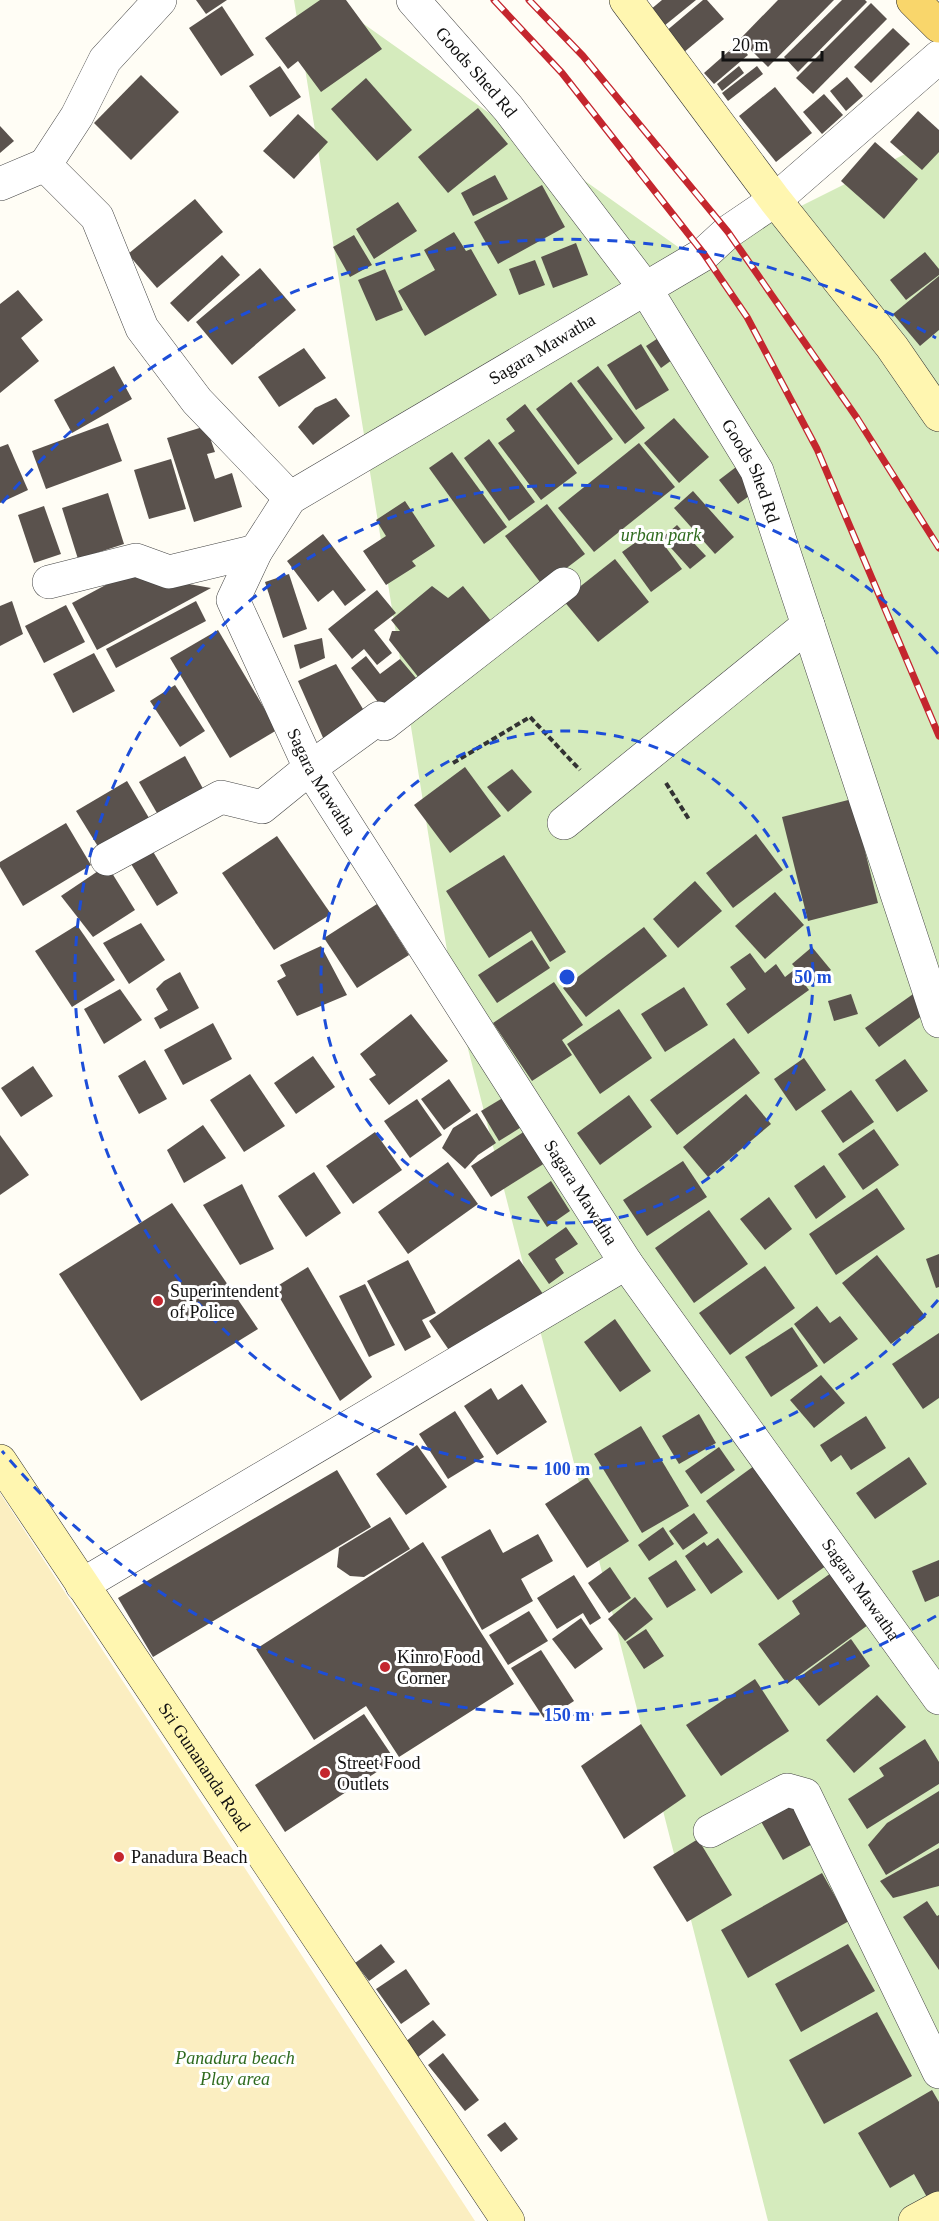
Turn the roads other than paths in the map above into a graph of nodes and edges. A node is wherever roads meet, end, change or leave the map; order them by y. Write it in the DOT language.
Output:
graph roads {
  1 [pos="160,0"];
  2 [pos="413,0"];
  3 [pos="626,0"];
  4 [pos="913,0"];
  5 [pos="939,26"];
  6 [pos="939,57"];
  7 [pos="45,165"];
  8 [pos="0,184"];
  9 [pos="775,200"];
  10 [pos="645,288"];
  11 [pos="939,415"];
  12 [pos="290,498"];
  13 [pos="256,551"];
  14 [pos="50,582"];
  15 [pos="564,584"];
  16 [pos="808,625"];
  17 [pos="310,768"];
  18 [pos="564,823"];
  19 [pos="107,859"];
  20 [pos="939,1021"];
  21 [pos="626,1263"];
  22 [pos="0,1461"];
  23 [pos="82,1585"];
  24 [pos="939,1698"];
  25 [pos="710,1832"];
  26 [pos="939,2072"];
  27 [pos="939,2208"];
  28 [pos="508,2221"];
  29 [pos="915,2221"];
  1 -- 7 [label="street"];
  2 -- 10 [label="street, Goods Shed Rd"];
  3 -- 9 [label="street"];
  4 -- 5 [label="main road"];
  6 -- 9 [label="street, Sagara Mawatha"];
  7 -- 8 [label="street"];
  7 -- 12 [label="street"];
  9 -- 10 [label="street, Sagara Mawatha"];
  9 -- 11 [label="street"];
  10 -- 12 [label="street, Sagara Mawatha"];
  10 -- 16 [label="street, Goods Shed Rd"];
  12 -- 13 [label="street, Sagara Mawatha"];
  13 -- 14 [label="street"];
  13 -- 17 [label="street, Sagara Mawatha"];
  15 -- 17 [label="street"];
  16 -- 18 [label="street"];
  16 -- 20 [label="street, Goods Shed Rd"];
  17 -- 19 [label="street"];
  17 -- 21 [label="street, Sagara Mawatha"];
  21 -- 23 [label="street"];
  21 -- 24 [label="street, Sagara Mawatha"];
  22 -- 23 [label="street, Sri Gunananda Road"];
  23 -- 28 [label="street, Sri Gunananda Road"];
  25 -- 26 [label="street"];
  27 -- 29 [label="street"];
}
